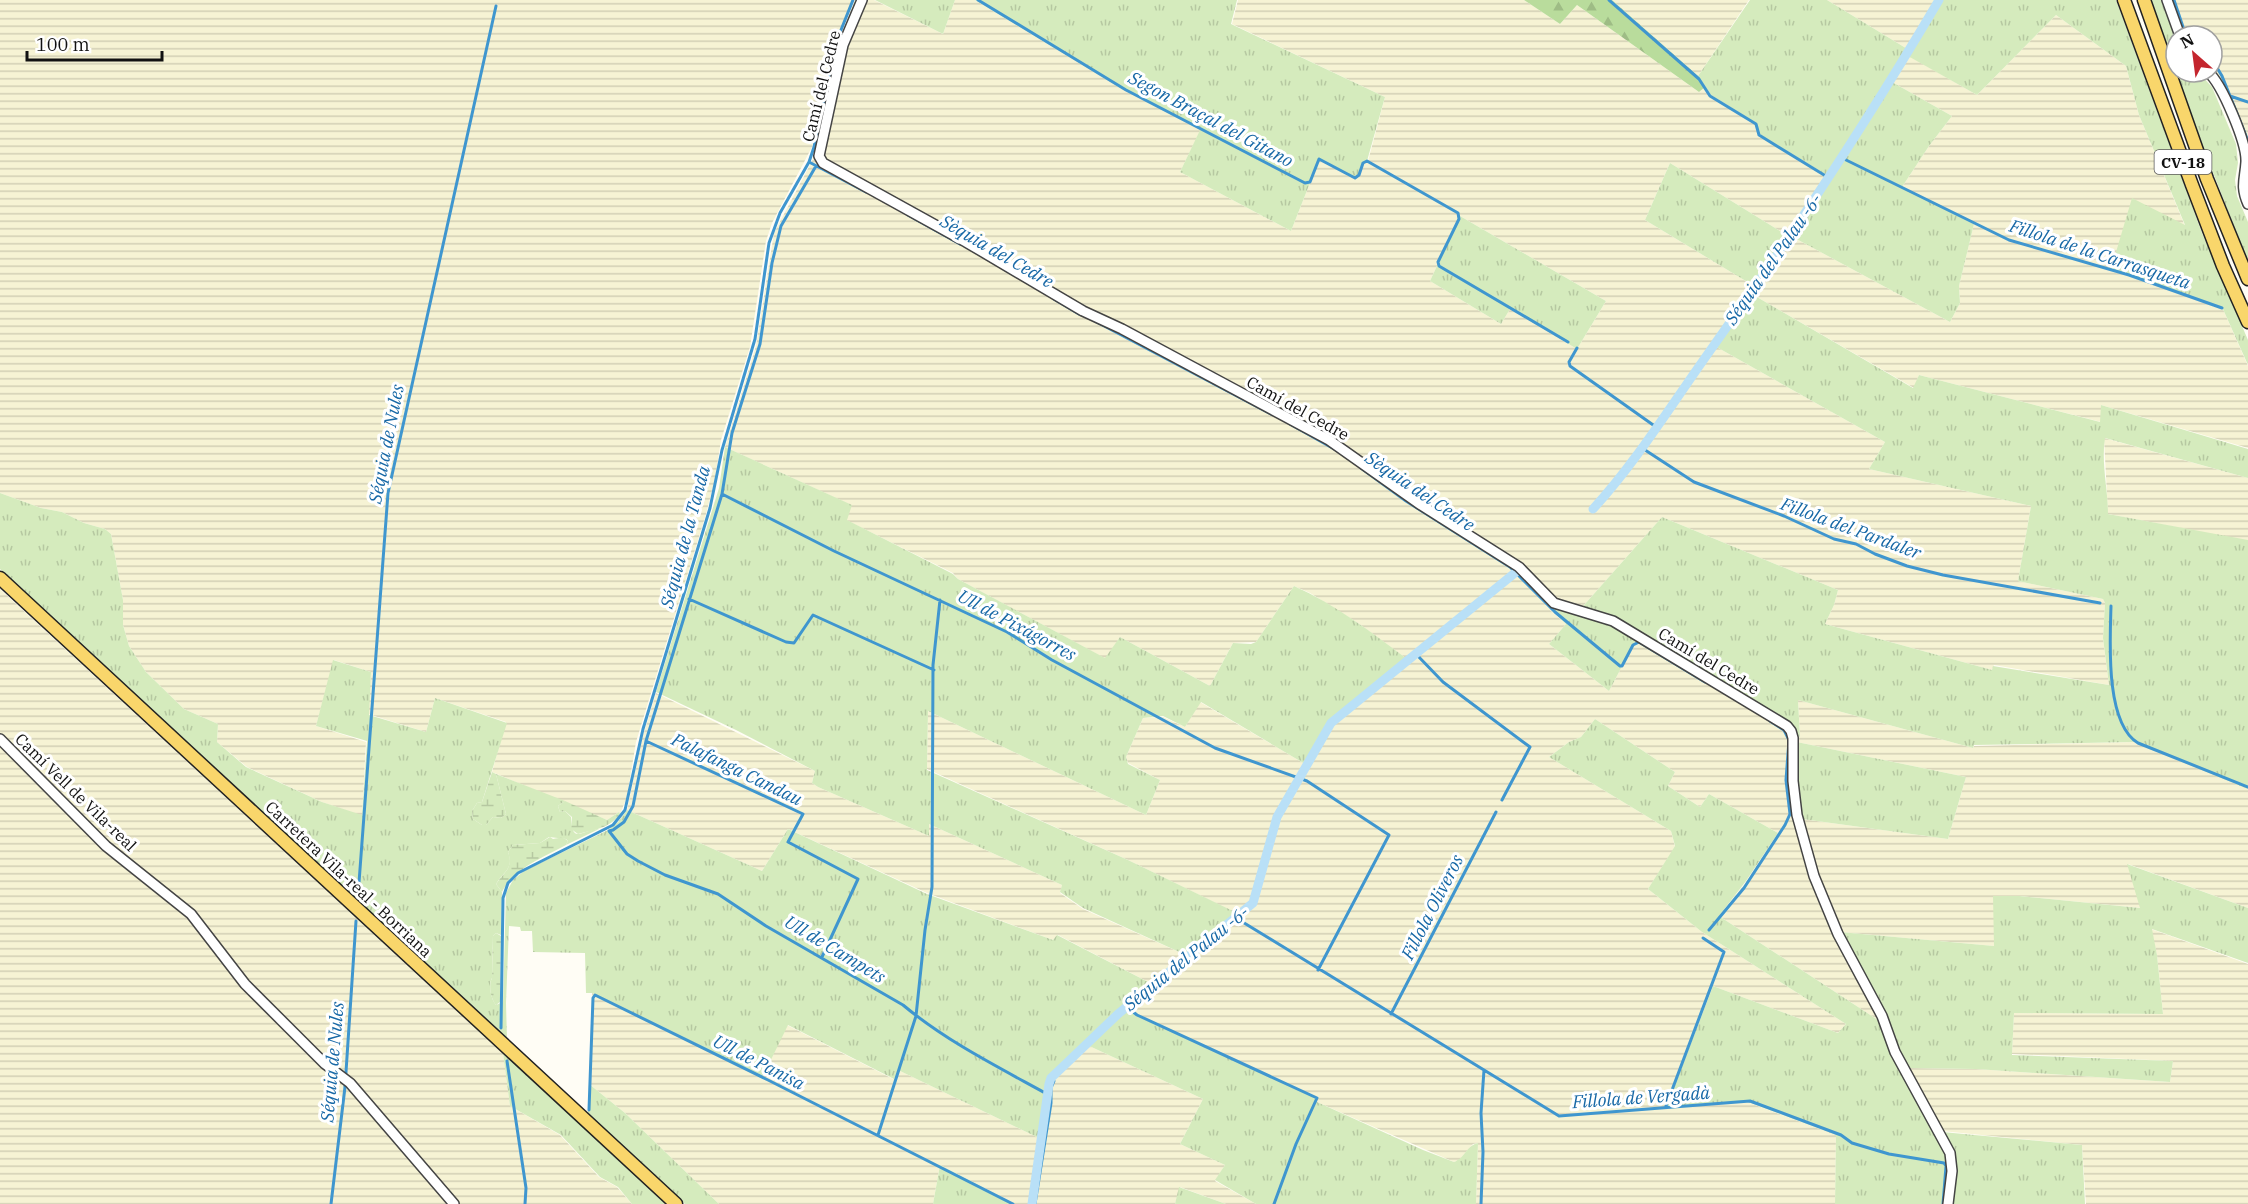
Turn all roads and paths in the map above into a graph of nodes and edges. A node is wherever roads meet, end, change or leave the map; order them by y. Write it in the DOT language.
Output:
graph roads {
  1 [pos="862,0"];
  2 [pos="2124,0"];
  3 [pos="2144,0"];
  4 [pos="2168,0"];
  5 [pos="2176,24"];
  6 [pos="2217,84"];
  7 [pos="2248,204"];
  8 [pos="2248,279"];
  9 [pos="2248,322"];
  10 [pos="0,578"];
  11 [pos="0,739"];
  12 [pos="454,1204"];
  13 [pos="676,1204"];
  14 [pos="1948,1204"];
  1 -- 14 [label="street, Camí del Cedre"];
  2 -- 9 [label="main road, CV-18"];
  3 -- 8 [label="main road, CV-18"];
  4 -- 5 [label="street"];
  6 -- 7 [label="street"];
  10 -- 13 [label="main road, Carretera Vila-real - Borriana"];
  11 -- 12 [label="street, Camí Vell de Vila-real"];
}
